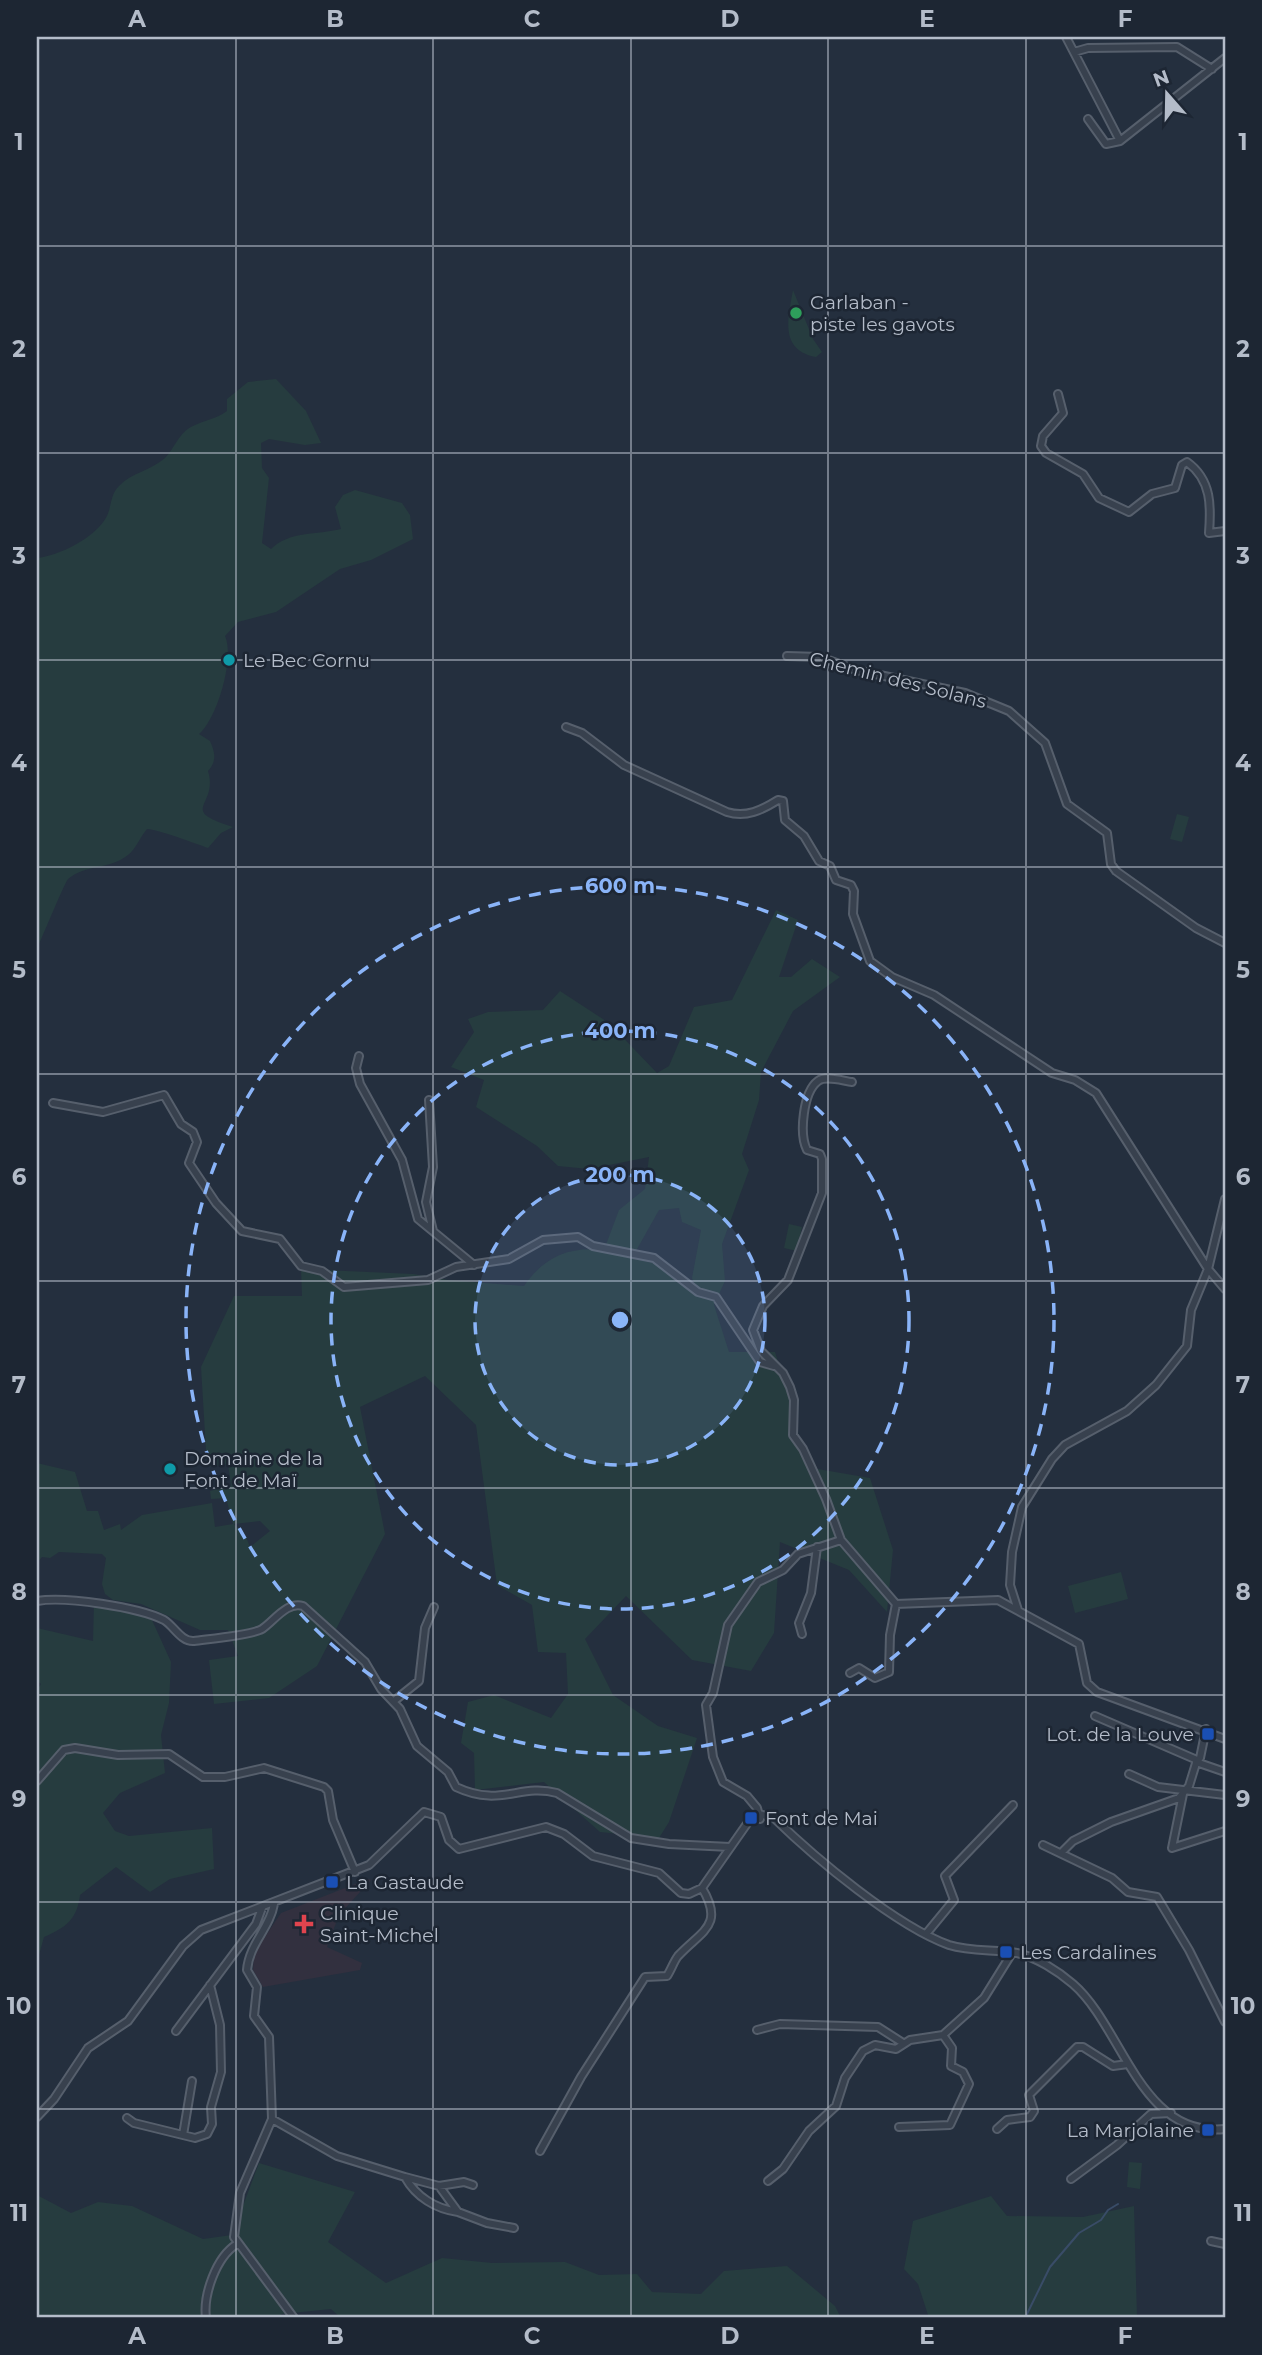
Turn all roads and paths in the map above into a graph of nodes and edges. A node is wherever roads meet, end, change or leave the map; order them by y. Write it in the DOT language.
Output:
graph roads {
  1 [pos="1066,37"];
  2 [pos="1074,52"];
  3 [pos="1225,58"];
  4 [pos="1212,69"];
  5 [pos="1088,119"];
  6 [pos="1120,141"];
  7 [pos="1058,394"];
  8 [pos="1225,531"];
  9 [pos="787,656"];
  10 [pos="566,727"];
  11 [pos="1225,943"];
  12 [pos="359,1056"];
  13 [pos="852,1082"];
  14 [pos="429,1100"];
  15 [pos="53,1103"];
  16 [pos="1225,1199"];
  17 [pos="434,1232"];
  18 [pos="474,1265"];
  19 [pos="1208,1269"];
  20 [pos="1225,1289"];
  21 [pos="775,1367"];
  22 [pos="841,1540"];
  23 [pos="817,1547"];
  24 [pos="37,1601"];
  25 [pos="896,1604"];
  26 [pos="434,1607"];
  27 [pos="1018,1610"];
  28 [pos="802,1634"];
  29 [pos="850,1673"];
  30 [pos="394,1701"];
  31 [pos="1095,1716"];
  32 [pos="1205,1731"];
  33 [pos="1225,1739"];
  34 [pos="1196,1760"];
  35 [pos="1225,1772"];
  36 [pos="1129,1774"];
  37 [pos="37,1781"];
  38 [pos="1184,1792"];
  39 [pos="1225,1795"];
  40 [pos="1013,1805"];
  41 [pos="760,1817"];
  42 [pos="1225,1831"];
  43 [pos="1043,1845"];
  44 [pos="730,1847"];
  45 [pos="1063,1851"];
  46 [pos="355,1872"];
  47 [pos="702,1888"];
  48 [pos="274,1904"];
  49 [pos="262,1908"];
  50 [pos="252,1911"];
  51 [pos="256,1924"];
  52 [pos="926,1934"];
  53 [pos="1012,1953"];
  54 [pos="210,1985"];
  55 [pos="1225,2022"];
  56 [pos="757,2030"];
  57 [pos="176,2031"];
  58 [pos="943,2035"];
  59 [pos="903,2043"];
  60 [pos="1128,2064"];
  61 [pos="192,2081"];
  62 [pos="37,2103"];
  63 [pos="43,2111"];
  64 [pos="1171,2113"];
  65 [pos="37,2117"];
  66 [pos="127,2118"];
  67 [pos="272,2119"];
  68 [pos="899,2127"];
  69 [pos="997,2129"];
  70 [pos="1225,2129"];
  71 [pos="183,2135"];
  72 [pos="540,2151"];
  73 [pos="405,2177"];
  74 [pos="1071,2179"];
  75 [pos="768,2181"];
  76 [pos="473,2185"];
  77 [pos="439,2186"];
  78 [pos="458,2211"];
  79 [pos="514,2228"];
  80 [pos="1212,2241"];
  81 [pos="237,2244"];
  82 [pos="1225,2244"];
  83 [pos="206,2318"];
  84 [pos="294,2318"];
  1 -- 2 [label="street"];
  2 -- 4 [label="street"];
  2 -- 6 [label="street"];
  3 -- 4 [label="street"];
  4 -- 6 [label="street"];
  5 -- 6 [label="street"];
  7 -- 8 [label="street"];
  9 -- 11 [label="street, Chemin des Solans"];
  10 -- 19 [label="street"];
  12 -- 17 [label="street"];
  13 -- 21 [label="street"];
  14 -- 17 [label="street"];
  15 -- 18 [label="street"];
  16 -- 19 [label="street"];
  17 -- 18 [label="street"];
  18 -- 21 [label="street"];
  19 -- 20 [label="street"];
  19 -- 27 [label="street"];
  21 -- 22 [label="street"];
  22 -- 23 [label="street"];
  22 -- 25 [label="street"];
  23 -- 28 [label="street"];
  23 -- 41 [label="street"];
  24 -- 30 [label="street"];
  25 -- 27 [label="street"];
  25 -- 29 [label="street"];
  26 -- 30 [label="street"];
  27 -- 32 [label="street"];
  30 -- 44 [label="street"];
  31 -- 34 [label="street"];
  32 -- 33 [label="street"];
  32 -- 34 [label="street"];
  34 -- 35 [label="street"];
  34 -- 38 [label="street"];
  36 -- 38 [label="street"];
  37 -- 46 [label="street"];
  38 -- 39 [label="street"];
  38 -- 42 [label="street"];
  38 -- 45 [label="street"];
  40 -- 52 [label="street"];
  41 -- 44 [label="street"];
  41 -- 52 [label="street"];
  43 -- 55 [label="street"];
  44 -- 47 [label="street"];
  46 -- 47 [label="street"];
  46 -- 48 [label="street"];
  47 -- 72 [label="street"];
  48 -- 49 [label="street"];
  48 -- 67 [label="street"];
  49 -- 50 [label="street"];
  49 -- 51 [label="street"];
  50 -- 51 [label="street"];
  50 -- 63 [label="street"];
  51 -- 54 [label="street"];
  52 -- 53 [label="street"];
  53 -- 58 [label="street"];
  53 -- 60 [label="street"];
  54 -- 57 [label="street"];
  54 -- 71 [label="street"];
  56 -- 59 [label="street"];
  58 -- 59 [label="street"];
  58 -- 68 [label="street"];
  59 -- 75 [label="street"];
  60 -- 64 [label="street"];
  60 -- 69 [label="street"];
  61 -- 71 [label="street"];
  62 -- 63 [label="street"];
  63 -- 65 [label="street"];
  64 -- 70 [label="street"];
  64 -- 74 [label="street"];
  66 -- 71 [label="street"];
  67 -- 73 [label="street"];
  67 -- 81 [label="street"];
  73 -- 77 [label="street"];
  73 -- 78 [label="street"];
  76 -- 77 [label="street"];
  77 -- 78 [label="street"];
  78 -- 79 [label="street"];
  80 -- 82 [label="street"];
  81 -- 83 [label="street"];
  81 -- 84 [label="street"];
}
